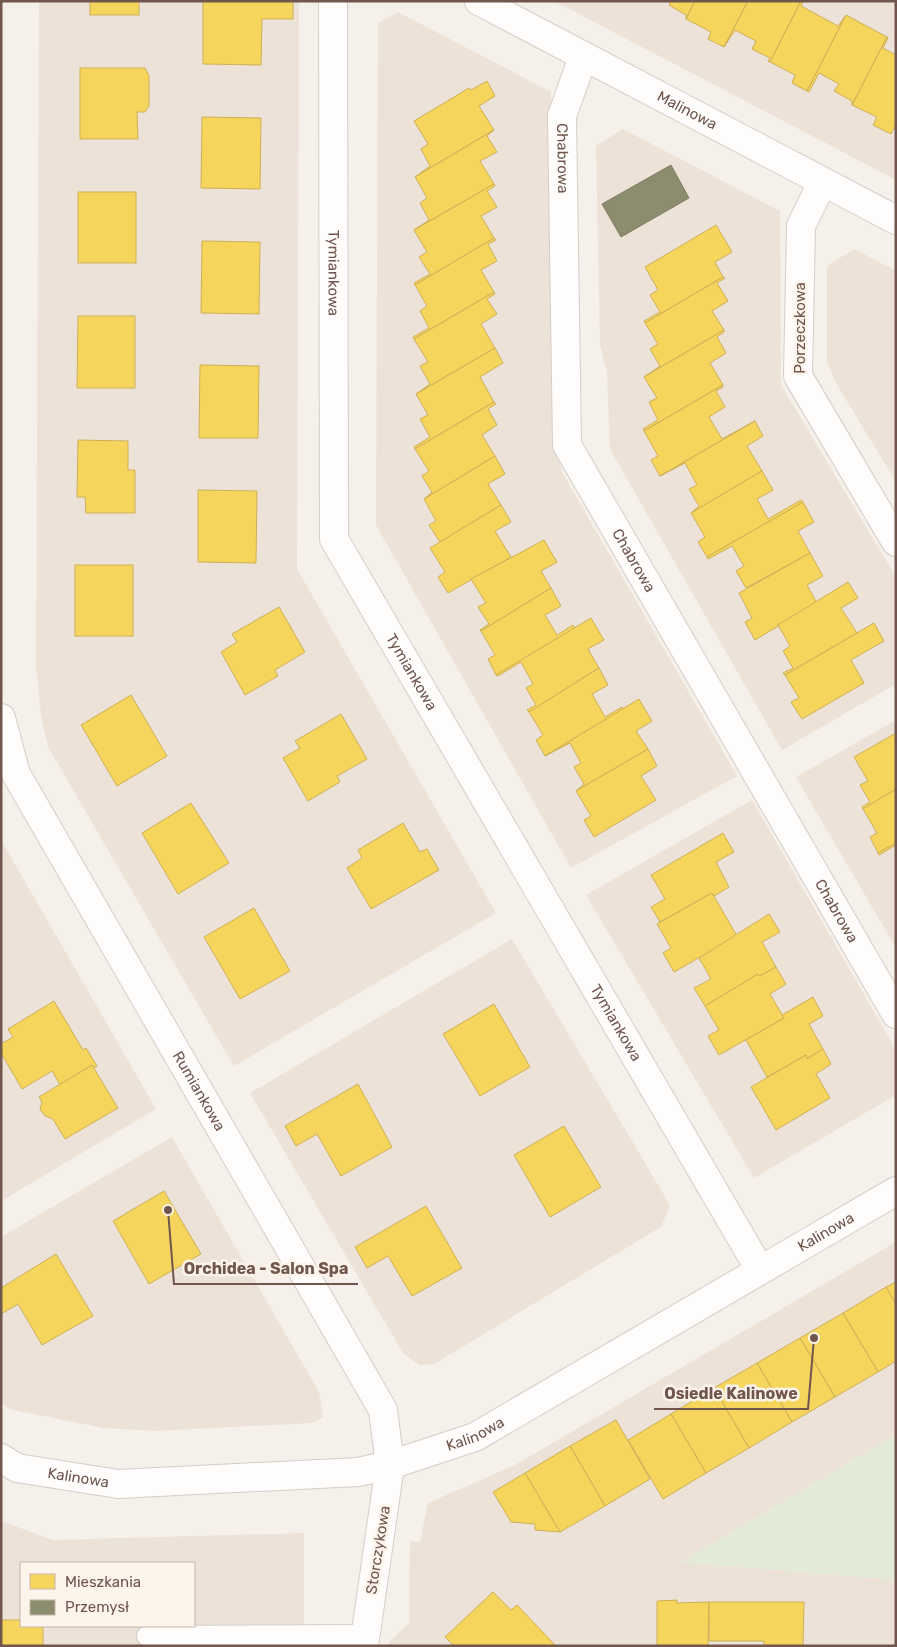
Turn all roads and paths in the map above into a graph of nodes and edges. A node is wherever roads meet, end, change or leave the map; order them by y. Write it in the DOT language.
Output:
graph roads {
  1 [pos="333,1"];
  2 [pos="479,1"];
  3 [pos="583,57"];
  4 [pos="822,183"];
  5 [pos="896,220"];
  6 [pos="896,542"];
  7 [pos="1,718"];
  8 [pos="896,1014"];
  9 [pos="896,1191"];
  10 [pos="760,1270"];
  11 [pos="1,1458"];
  12 [pos="390,1465"];
  13 [pos="147,1636"];
  14 [pos="365,1641"];
  1 -- 10 [label="street, Tymiankowa"];
  2 -- 3 [label="street, Malinowa"];
  3 -- 4 [label="street, Malinowa"];
  3 -- 8 [label="street, Chabrowa"];
  4 -- 5 [label="street, Malinowa"];
  4 -- 6 [label="street, Porzeczkowa"];
  7 -- 12 [label="street, Rumiankowa"];
  9 -- 10 [label="street, Kalinowa"];
  10 -- 12 [label="street, Kalinowa"];
  11 -- 12 [label="street, Kalinowa"];
  12 -- 14 [label="street, Storczykowa"];
  13 -- 14 [label="lane, Storczykowa"];
}
